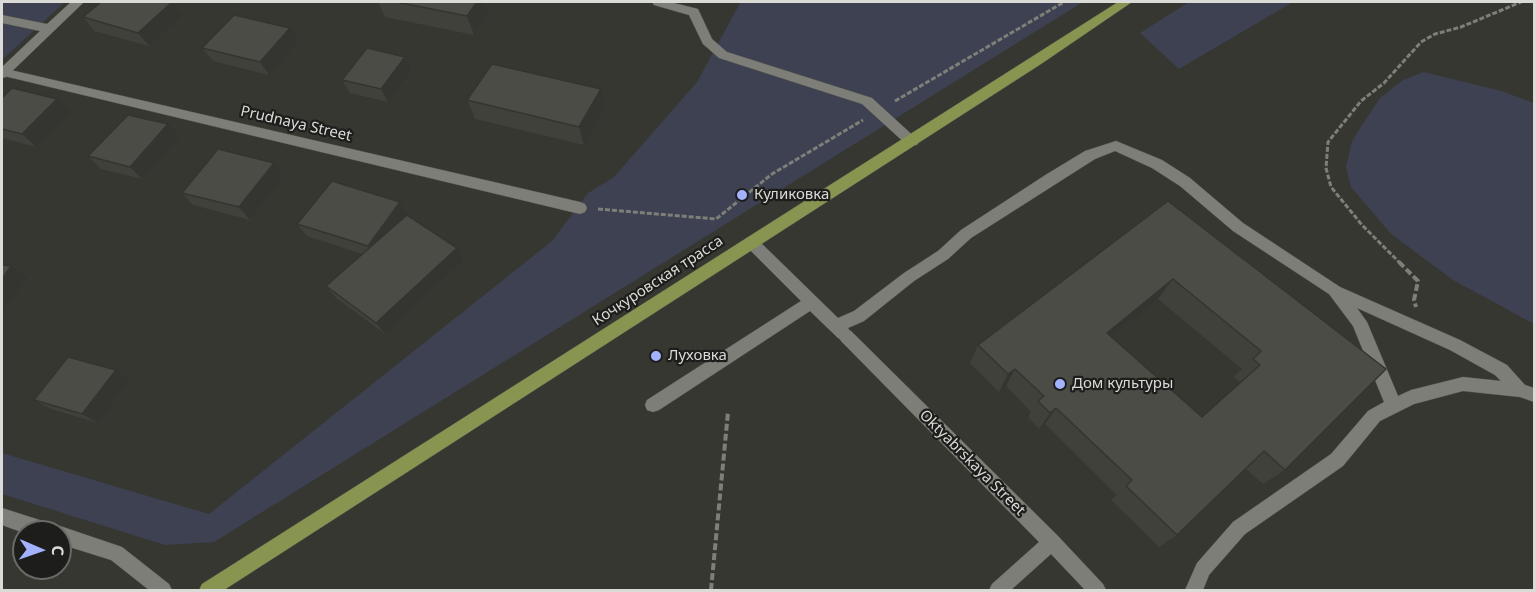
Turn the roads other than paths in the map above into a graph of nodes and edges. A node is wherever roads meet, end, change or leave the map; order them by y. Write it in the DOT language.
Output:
graph roads {
  1 [pos="78,2"];
  2 [pos="658,2"];
  3 [pos="1126,2"];
  4 [pos="2,19"];
  5 [pos="49,29"];
  6 [pos="3,73"];
  7 [pos="912,141"];
  8 [pos="580,208"];
  9 [pos="751,242"];
  10 [pos="1334,290"];
  11 [pos="811,302"];
  12 [pos="841,331"];
  13 [pos="1527,392"];
  14 [pos="653,405"];
  15 [pos="1394,406"];
  16 [pos="72,540"];
  17 [pos="1052,542"];
  18 [pos="163,591"];
  19 [pos="208,591"];
  20 [pos="998,591"];
  21 [pos="1096,591"];
  22 [pos="1194,591"];
  1 -- 5 [label="street"];
  2 -- 7 [label="street"];
  3 -- 7 [label="main road, Кочкуровская трасса"];
  4 -- 5 [label="street"];
  5 -- 6 [label="street"];
  6 -- 8 [label="street, Prudnaya Street"];
  7 -- 9 [label="main road, Кочкуровская трасса"];
  9 -- 11 [label="street, Oktyabrskaya Street"];
  9 -- 19 [label="main road, Кочкуровская трасса"];
  10 -- 12 [label="street"];
  10 -- 13 [label="street"];
  10 -- 15 [label="street"];
  11 -- 12 [label="street, Oktyabrskaya Street"];
  11 -- 14 [label="street"];
  12 -- 17 [label="street, Oktyabrskaya Street"];
  13 -- 15 [label="street"];
  15 -- 22 [label="street"];
  16 -- 18 [label="street"];
  17 -- 20 [label="street"];
  17 -- 21 [label="street, Oktyabrskaya Street"];
}
